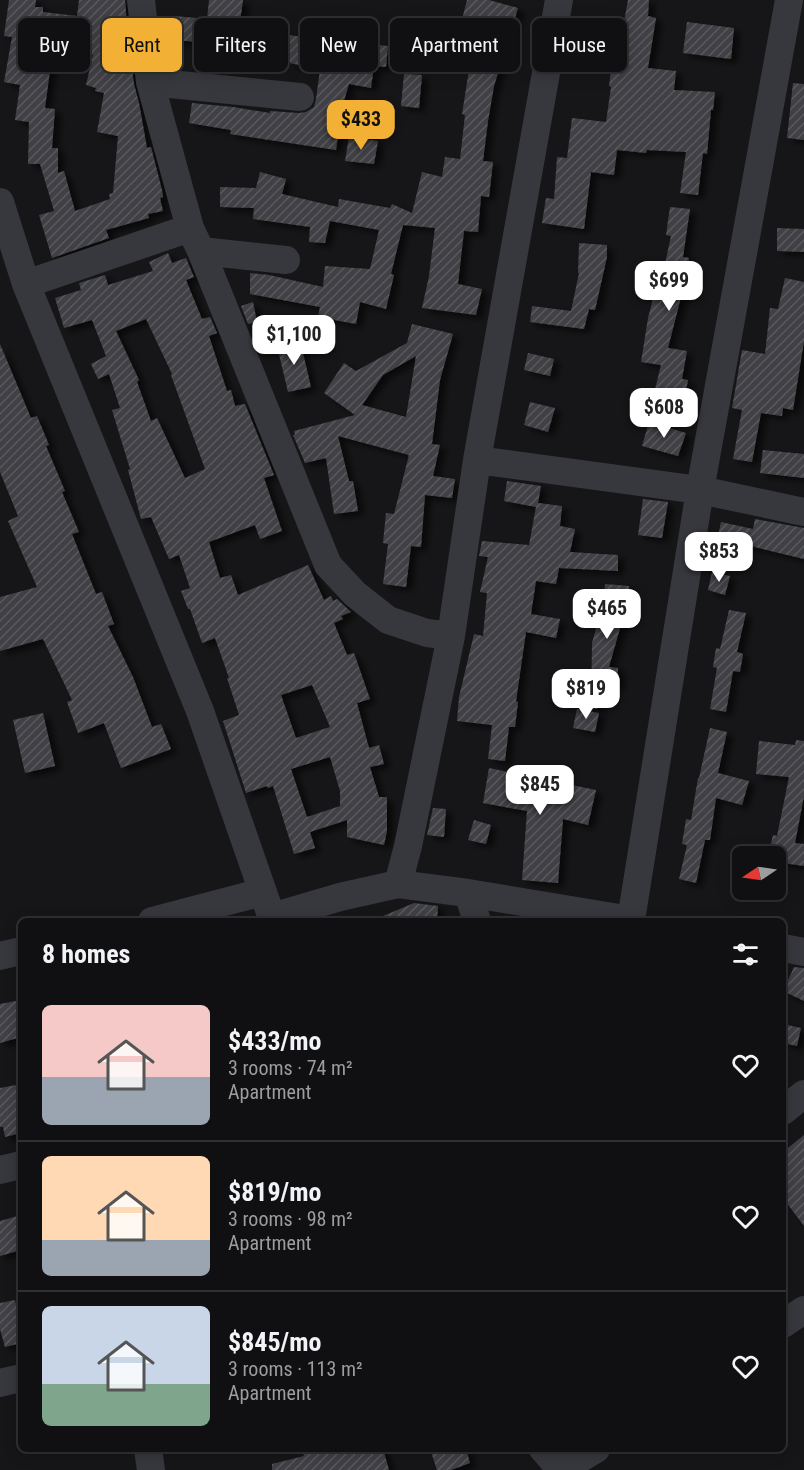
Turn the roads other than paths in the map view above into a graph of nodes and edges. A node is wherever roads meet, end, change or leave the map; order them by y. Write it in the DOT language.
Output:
graph roads {
  1 [pos="141,0"];
  2 [pos="559,0"];
  3 [pos="789,0"];
  4 [pos="150,82"];
  5 [pos="300,97"];
  6 [pos="0,202"];
  7 [pos="195,240"];
  8 [pos="286,260"];
  9 [pos="26,284"];
  10 [pos="477,460"];
  11 [pos="700,490"];
  12 [pos="804,512"];
  13 [pos="451,636"];
  14 [pos="398,884"];
  15 [pos="468,893"];
  16 [pos="270,910"];
  17 [pos="184,918"];
  18 [pos="476,918"];
  19 [pos="622,918"];
  20 [pos="634,918"];
  21 [pos="786,949"];
  22 [pos="18,952"];
  23 [pos="804,952"];
  24 [pos="0,956"];
  25 [pos="804,1094"];
  26 [pos="786,1109"];
  27 [pos="18,1166"];
  28 [pos="0,1170"];
  29 [pos="804,1310"];
  30 [pos="786,1322"];
  31 [pos="18,1379"];
  32 [pos="0,1383"];
  33 [pos="149,1452"];
  34 [pos="546,1452"];
  35 [pos="591,1452"];
  36 [pos="152,1470"];
  1 -- 4 [label="street"];
  2 -- 10 [label="street"];
  3 -- 11 [label="street"];
  4 -- 5 [label="street"];
  4 -- 7 [label="street"];
  6 -- 9 [label="street"];
  7 -- 8 [label="street"];
  7 -- 9 [label="street"];
  7 -- 13 [label="street"];
  9 -- 16 [label="street"];
  10 -- 11 [label="street"];
  10 -- 13 [label="street"];
  11 -- 12 [label="street"];
  11 -- 20 [label="street"];
  13 -- 14 [label="street"];
  14 -- 15 [label="street"];
  14 -- 16 [label="street"];
  15 -- 18 [label="street"];
  15 -- 19 [label="street"];
  16 -- 17 [label="street"];
  21 -- 23 [label="street"];
  22 -- 24 [label="street"];
  25 -- 26 [label="street"];
  27 -- 28 [label="street"];
  29 -- 30 [label="street"];
  31 -- 32 [label="street"];
  33 -- 36 [label="street"];
  34 -- 35 [label="street"];
}
